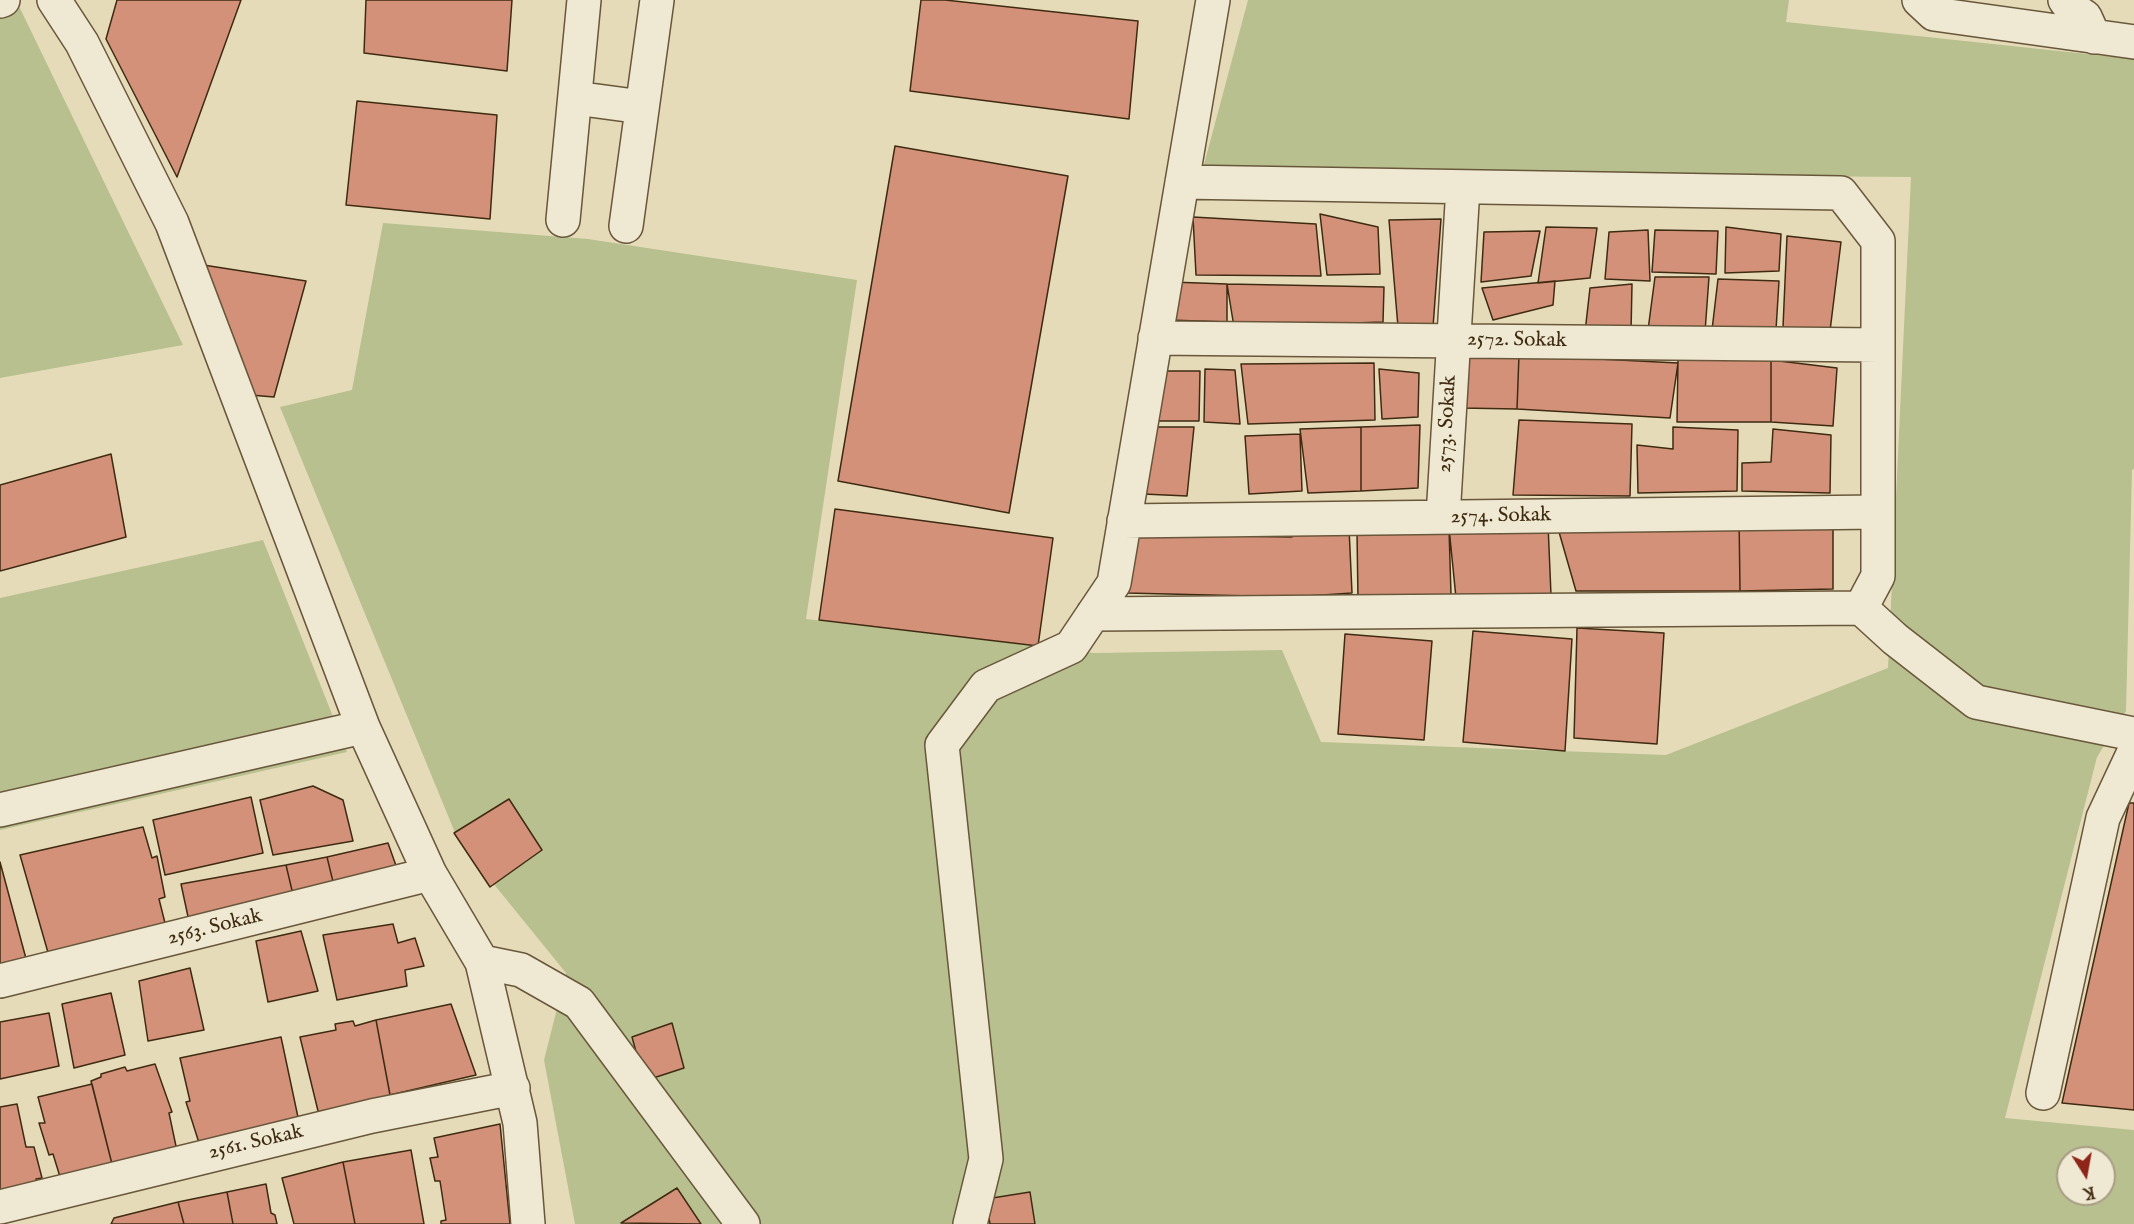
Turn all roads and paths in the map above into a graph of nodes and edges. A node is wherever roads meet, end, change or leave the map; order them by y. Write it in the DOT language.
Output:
graph roads {
  1 [pos="54,0"];
  2 [pos="584,0"];
  3 [pos="657,0"];
  4 [pos="1213,0"];
  5 [pos="1919,0"];
  6 [pos="2065,0"];
  7 [pos="2094,37"];
  8 [pos="2134,42"];
  9 [pos="575,98"];
  10 [pos="642,107"];
  11 [pos="1182,182"];
  12 [pos="1463,187"];
  13 [pos="563,220"];
  14 [pos="626,226"];
  15 [pos="1155,338"];
  16 [pos="1453,340"];
  17 [pos="1878,345"];
  18 [pos="1878,512"];
  19 [pos="1443,517"];
  20 [pos="1124,521"];
  21 [pos="1861,608"];
  22 [pos="1093,614"];
  23 [pos="363,727"];
  24 [pos="2134,734"];
  25 [pos="2134,752"];
  26 [pos="0,810"];
  27 [pos="430,874"];
  28 [pos="482,962"];
  29 [pos="0,981"];
  30 [pos="513,1088"];
  31 [pos="2043,1093"];
  32 [pos="0,1207"];
  33 [pos="528,1224"];
  34 [pos="743,1224"];
  35 [pos="970,1224"];
  1 -- 23 [label="street"];
  2 -- 9 [label="street"];
  3 -- 10 [label="street"];
  4 -- 11 [label="street"];
  5 -- 7 [label="street"];
  6 -- 7 [label="street"];
  7 -- 8 [label="street"];
  9 -- 10 [label="street"];
  9 -- 13 [label="street"];
  10 -- 14 [label="street"];
  11 -- 12 [label="street"];
  11 -- 15 [label="street"];
  12 -- 16 [label="street, 2573. Sokak"];
  12 -- 17 [label="street"];
  15 -- 16 [label="street, 2572. Sokak"];
  15 -- 20 [label="street"];
  16 -- 17 [label="street, 2572. Sokak"];
  16 -- 19 [label="street, 2573. Sokak"];
  17 -- 18 [label="street"];
  18 -- 19 [label="street, 2574. Sokak"];
  18 -- 21 [label="street"];
  19 -- 20 [label="street, 2574. Sokak"];
  20 -- 22 [label="street"];
  21 -- 22 [label="street"];
  21 -- 24 [label="street"];
  22 -- 35 [label="street"];
  23 -- 26 [label="street"];
  23 -- 27 [label="street"];
  25 -- 31 [label="street"];
  27 -- 28 [label="street"];
  27 -- 29 [label="street, 2563. Sokak"];
  28 -- 30 [label="street"];
  28 -- 34 [label="street"];
  30 -- 32 [label="street, 2561. Sokak"];
  30 -- 33 [label="street"];
}
